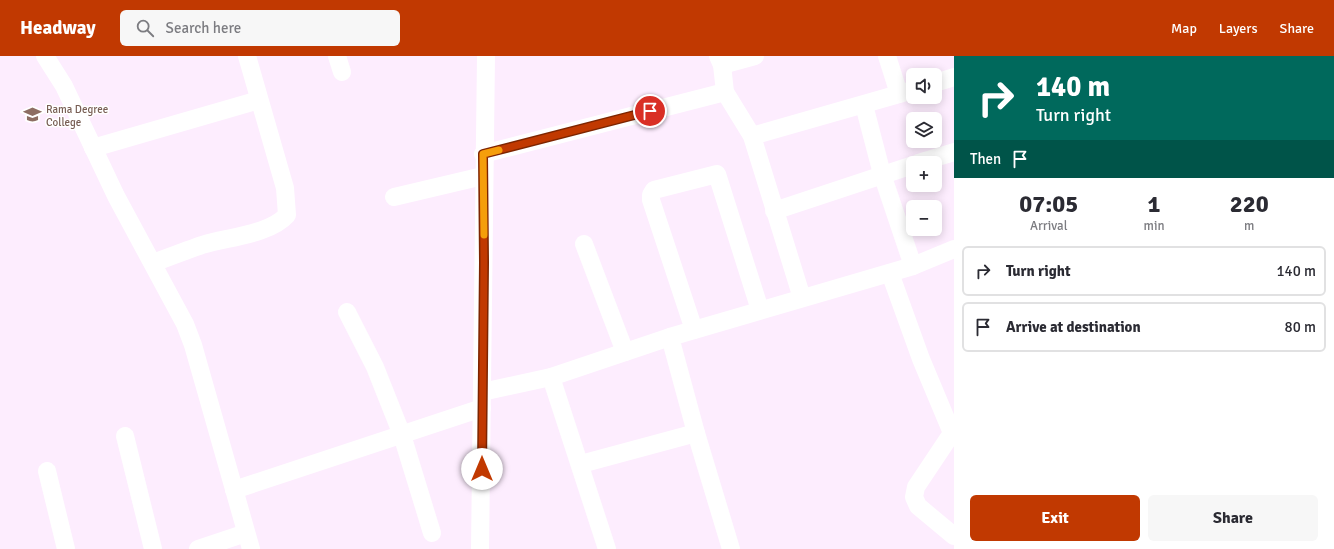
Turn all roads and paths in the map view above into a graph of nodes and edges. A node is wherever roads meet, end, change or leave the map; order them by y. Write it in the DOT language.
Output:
graph roads {
  1 [pos="247,56"];
  2 [pos="486,56"];
  3 [pos="755,56"];
  4 [pos="887,56"];
  5 [pos="48,57"];
  6 [pos="720,61"];
  7 [pos="954,77"];
  8 [pos="942,81"];
  9 [pos="726,92"];
  10 [pos="906,92"];
  11 [pos="259,100"];
  12 [pos="864,105"];
  13 [pos="752,136"];
  14 [pos="93,148"];
  15 [pos="954,152"];
  16 [pos="483,154"];
  17 [pos="941,156"];
  18 [pos="906,167"];
  19 [pos="882,174"];
  20 [pos="483,176"];
  21 [pos="394,197"];
  22 [pos="774,211"];
  23 [pos="584,244"];
  24 [pos="954,249"];
  25 [pos="153,263"];
  26 [pos="913,266"];
  27 [pos="890,273"];
  28 [pos="802,298"];
  29 [pos="760,310"];
  30 [pos="347,312"];
  31 [pos="694,330"];
  32 [pos="670,337"];
  33 [pos="625,352"];
  34 [pos="551,377"];
  35 [pos="482,400"];
  36 [pos="696,433"];
  37 [pos="402,435"];
  38 [pos="125,436"];
  39 [pos="581,464"];
  40 [pos="47,471"];
  41 [pos="234,490"];
  42 [pos="432,533"];
  43 [pos="954,536"];
  44 [pos="249,541"];
  45 [pos="66,549"];
  46 [pos="153,549"];
  47 [pos="198,549"];
  48 [pos="480,549"];
  49 [pos="607,549"];
  50 [pos="731,549"];
  1 -- 11 [label="street"];
  2 -- 16 [label="street"];
  3 -- 6 [label="street"];
  4 -- 10 [label="street"];
  5 -- 14 [label="street"];
  6 -- 9 [label="street"];
  7 -- 8 [label="street"];
  9 -- 13 [label="street"];
  9 -- 16 [label="street"];
  10 -- 12 [label="street"];
  11 -- 14 [label="street"];
  11 -- 25 [label="street"];
  12 -- 13 [label="street"];
  12 -- 19 [label="street"];
  13 -- 22 [label="street"];
  14 -- 25 [label="street"];
  15 -- 17 [label="street"];
  16 -- 20 [label="street"];
  18 -- 19 [label="street"];
  19 -- 22 [label="street"];
  19 -- 26 [label="street"];
  20 -- 21 [label="street"];
  20 -- 35 [label="street"];
  22 -- 28 [label="street"];
  23 -- 33 [label="street"];
  24 -- 26 [label="street"];
  25 -- 41 [label="street"];
  26 -- 27 [label="street"];
  27 -- 28 [label="street"];
  27 -- 43 [label="street"];
  28 -- 29 [label="street"];
  29 -- 31 [label="street"];
  29 -- 31 [label="street"];
  30 -- 37 [label="street"];
  31 -- 32 [label="street"];
  32 -- 33 [label="street"];
  32 -- 36 [label="street"];
  33 -- 34 [label="street"];
  34 -- 35 [label="street"];
  34 -- 39 [label="street"];
  35 -- 37 [label="street"];
  35 -- 48 [label="street"];
  36 -- 39 [label="street"];
  36 -- 50 [label="street"];
  37 -- 41 [label="street"];
  37 -- 42 [label="street"];
  38 -- 46 [label="street"];
  39 -- 49 [label="street"];
  40 -- 45 [label="street"];
  41 -- 44 [label="street"];
  44 -- 47 [label="street"];
}
